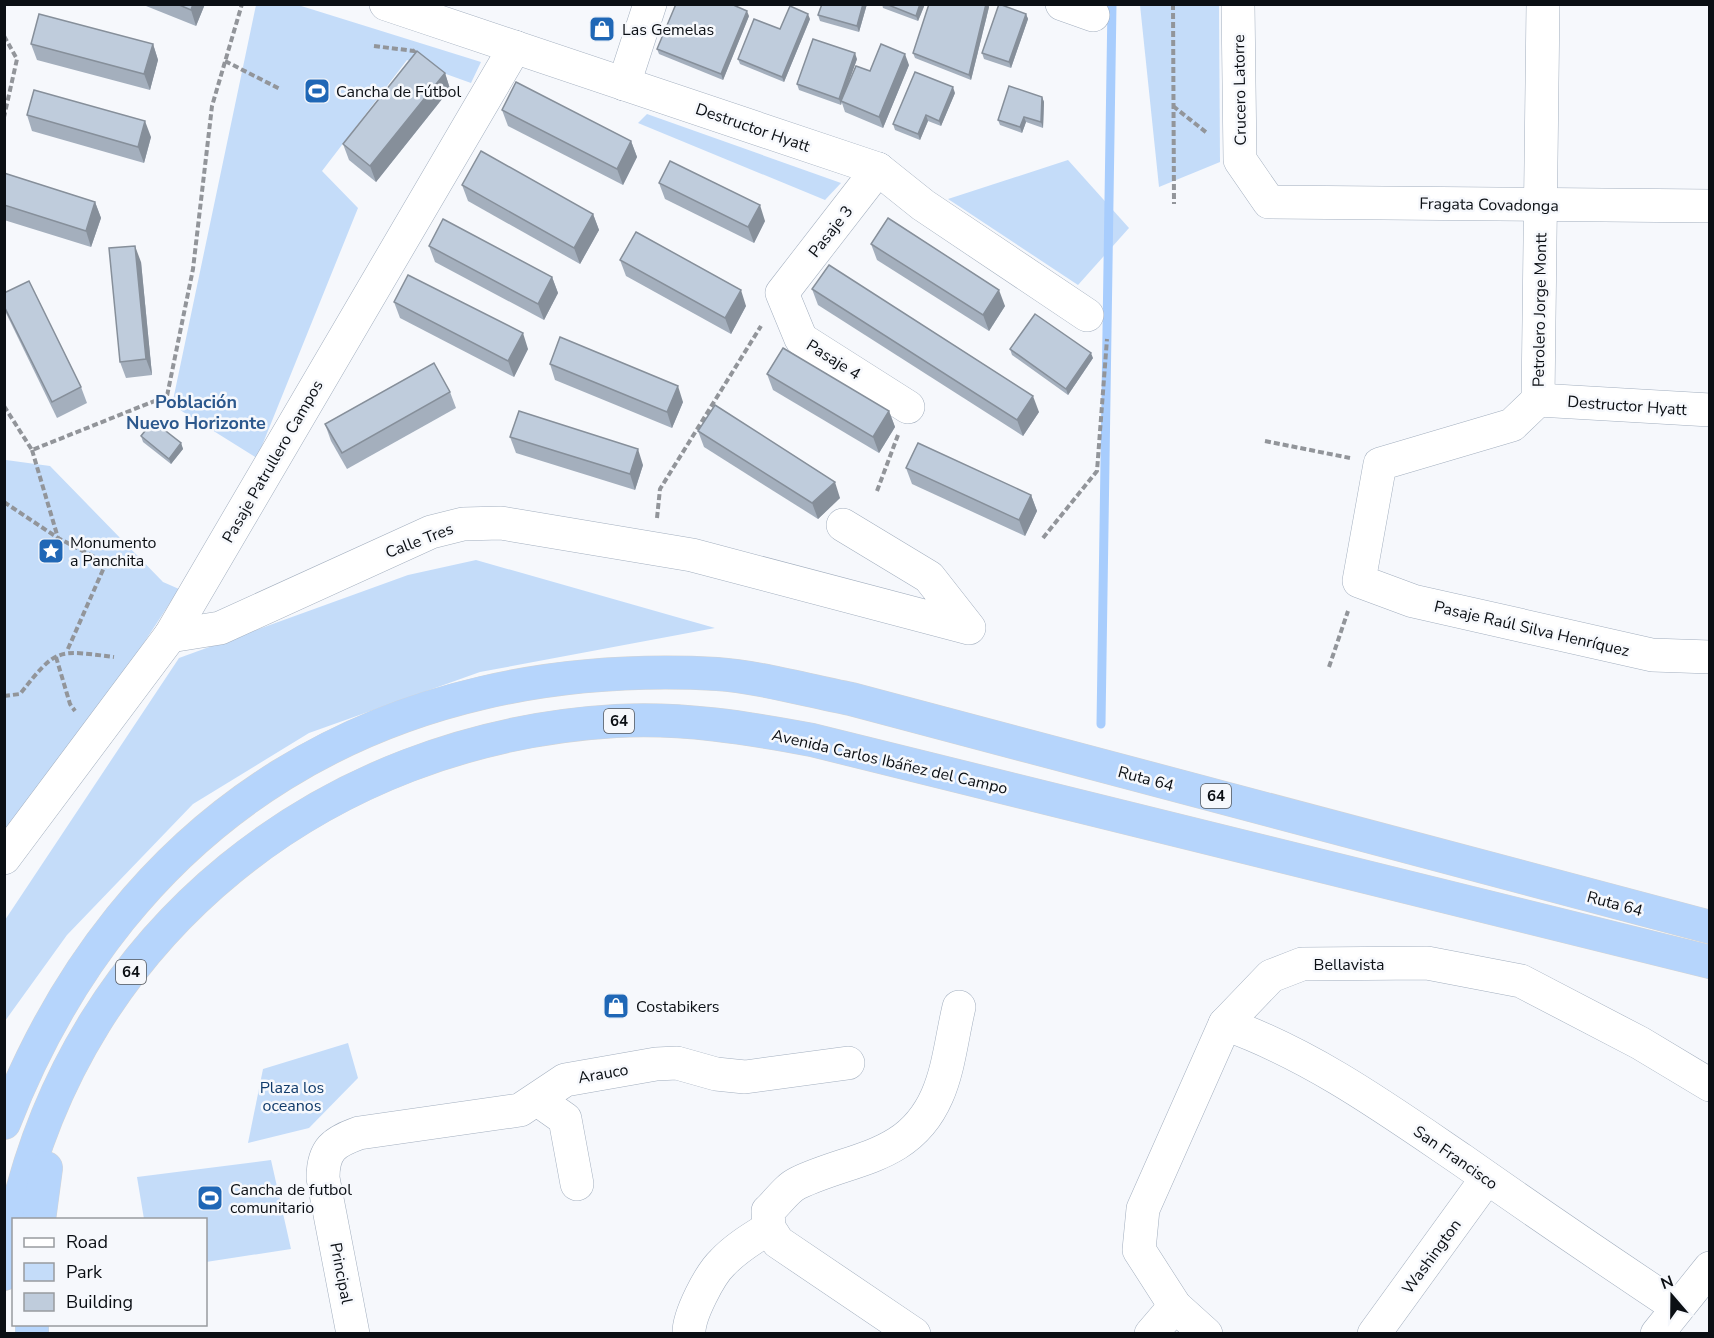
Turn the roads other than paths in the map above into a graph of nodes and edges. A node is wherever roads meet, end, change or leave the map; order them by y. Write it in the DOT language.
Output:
graph roads {
  1 [pos="386,4"];
  2 [pos="650,4"];
  3 [pos="1062,4"];
  4 [pos="1238,4"];
  5 [pos="1543,4"];
  6 [pos="1093,15"];
  7 [pos="515,47"];
  8 [pos="624,84"];
  9 [pos="878,169"];
  10 [pos="1269,202"];
  11 [pos="1540,205"];
  12 [pos="1710,206"];
  13 [pos="782,292"];
  14 [pos="1087,315"];
  15 [pos="1538,400"];
  16 [pos="908,407"];
  17 [pos="1710,410"];
  18 [pos="843,525"];
  19 [pos="170,636"];
  20 [pos="1710,657"];
  21 [pos="1032,794"];
  22 [pos="4,858"];
  23 [pos="1710,927"];
  24 [pos="1710,962"];
  25 [pos="959,1007"];
  26 [pos="1225,1024"];
  27 [pos="848,1063"];
  28 [pos="1710,1085"];
  29 [pos="56,1098"];
  30 [pos="538,1100"];
  31 [pos="4,1123"];
  32 [pos="323,1178"];
  33 [pos="1487,1178"];
  34 [pos="577,1184"];
  35 [pos="16,1218"];
  36 [pos="39,1218"];
  37 [pos="12,1236"];
  38 [pos="777,1238"];
  39 [pos="1710,1268"];
  40 [pos="4,1274"];
  41 [pos="1175,1306"];
  42 [pos="1677,1306"];
  43 [pos="353,1334"];
  44 [pos="689,1334"];
  45 [pos="914,1334"];
  46 [pos="1151,1334"];
  47 [pos="1206,1334"];
  48 [pos="1374,1334"];
  49 [pos="1657,1334"];
  1 -- 7 [label="street, Destructor Hyatt"];
  2 -- 8 [label="street"];
  3 -- 6 [label="street"];
  4 -- 10 [label="street, Crucero Latorre"];
  5 -- 11 [label="street, Petrolero Jorge Montt"];
  7 -- 8 [label="street, Destructor Hyatt"];
  7 -- 19 [label="street, Pasaje Patrullero Campos"];
  8 -- 9 [label="street, Destructor Hyatt"];
  9 -- 13 [label="street, Pasaje 3"];
  9 -- 14 [label="street, Destructor Hyatt"];
  10 -- 11 [label="street, Fragata Covadonga"];
  11 -- 12 [label="street, Fragata Covadonga"];
  11 -- 15 [label="street, Petrolero Jorge Montt"];
  13 -- 16 [label="street, Pasaje 4"];
  15 -- 17 [label="street, Destructor Hyatt"];
  15 -- 20 [label="street, Pasaje Raúl Silva Henríquez"];
  18 -- 19 [label="street, Calle Tres"];
  19 -- 22 [label="street, Pasaje Patrullero Campos"];
  21 -- 24 [label="highway, Ruta 64 / 64"];
  21 -- 29 [label="highway, Avenida Carlos Ibáñez del Campo / 64"];
  23 -- 31 [label="highway, Ruta 64 / 64"];
  25 -- 38 [label="street"];
  26 -- 28 [label="street, Bellavista"];
  26 -- 33 [label="street, San Francisco"];
  26 -- 41 [label="street, Bellavista"];
  27 -- 30 [label="street, Arauco"];
  29 -- 35 [label="highway, Avenida Carlos Ibáñez del Campo / 64"];
  29 -- 36 [label="highway"];
  30 -- 32 [label="street, Arauco"];
  30 -- 34 [label="street"];
  32 -- 43 [label="street, Principal"];
  33 -- 42 [label="street, San Francisco"];
  33 -- 48 [label="street, Washington"];
  37 -- 40 [label="highway"];
  38 -- 44 [label="street"];
  38 -- 45 [label="street"];
  39 -- 42 [label="street"];
  41 -- 46 [label="street"];
  41 -- 47 [label="street, Bellavista"];
  42 -- 49 [label="street"];
}
